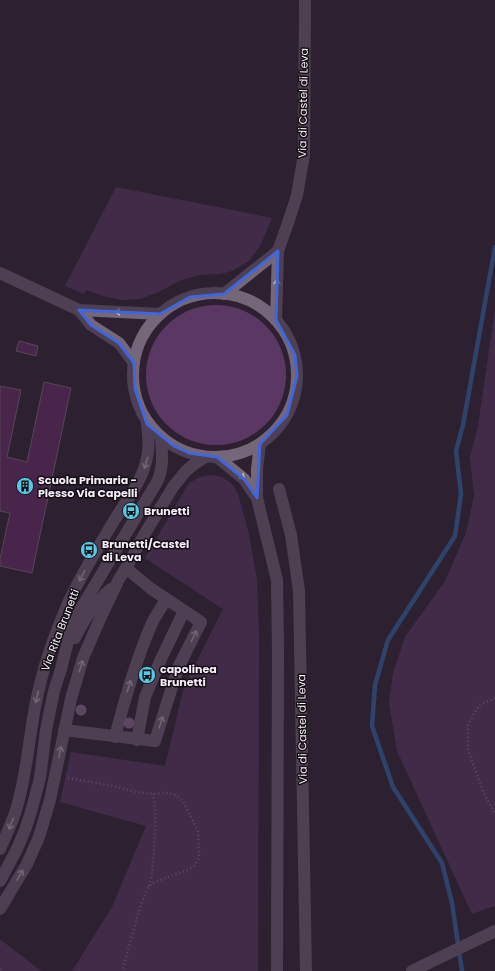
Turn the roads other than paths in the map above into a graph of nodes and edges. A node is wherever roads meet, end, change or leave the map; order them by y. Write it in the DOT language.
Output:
graph roads {
  1 [pos="305,0"];
  2 [pos="278,251"];
  3 [pos="0,273"];
  4 [pos="224,294"];
  5 [pos="78,310"];
  6 [pos="160,314"];
  7 [pos="276,320"];
  8 [pos="134,363"];
  9 [pos="147,424"];
  10 [pos="161,437"];
  11 [pos="260,444"];
  12 [pos="211,457"];
  13 [pos="279,489"];
  14 [pos="257,498"];
  15 [pos="126,568"];
  16 [pos="115,586"];
  17 [pos="166,599"];
  18 [pos="184,611"];
  19 [pos="61,669"];
  20 [pos="64,730"];
  21 [pos="116,737"];
  22 [pos="137,740"];
  23 [pos="0,849"];
  24 [pos="0,880"];
  25 [pos="0,909"];
  26 [pos="495,931"];
  27 [pos="276,971"];
  28 [pos="306,971"];
  29 [pos="412,971"];
  1 -- 2 [label="street, Via di Castel di Leva"];
  2 -- 4 [label="street"];
  7 -- 2 [label="street, Via di Castel di Leva, one-way"];
  3 -- 5 [label="street"];
  4 -- 6 [label="street"];
  4 -- 7 [label="street"];
  6 -- 5 [label="street, one-way"];
  5 -- 8 [label="street"];
  6 -- 8 [label="street"];
  7 -- 11 [label="street"];
  8 -- 9 [label="street"];
  9 -- 10 [label="street"];
  9 -- 23 [label="street, Via Rita Brunetti, one-way"];
  10 -- 12 [label="street"];
  10 -- 19 [label="street, Via Rita Brunetti"];
  11 -- 12 [label="street"];
  11 -- 14 [label="street"];
  12 -- 14 [label="street, one-way"];
  12 -- 15 [label="street, Via Rita Brunetti"];
  13 -- 28 [label="street, Via di Castel di Leva"];
  14 -- 27 [label="street"];
  15 -- 16 [label="street, Via Rita Brunetti"];
  15 -- 17 [label="street"];
  16 -- 19 [label="street, Via Rita Brunetti"];
  20 -- 16 [label="street, Via Rita Brunetti, one-way"];
  17 -- 18 [label="street"];
  21 -- 17 [label="street, one-way"];
  18 -- 22 [label="street"];
  22 -- 18 [label="street, one-way"];
  19 -- 24 [label="street, Via Rita Brunetti"];
  20 -- 21 [label="street"];
  25 -- 20 [label="street, Via Rita Brunetti, one-way"];
  21 -- 22 [label="street"];
  26 -- 29 [label="street"];
}
